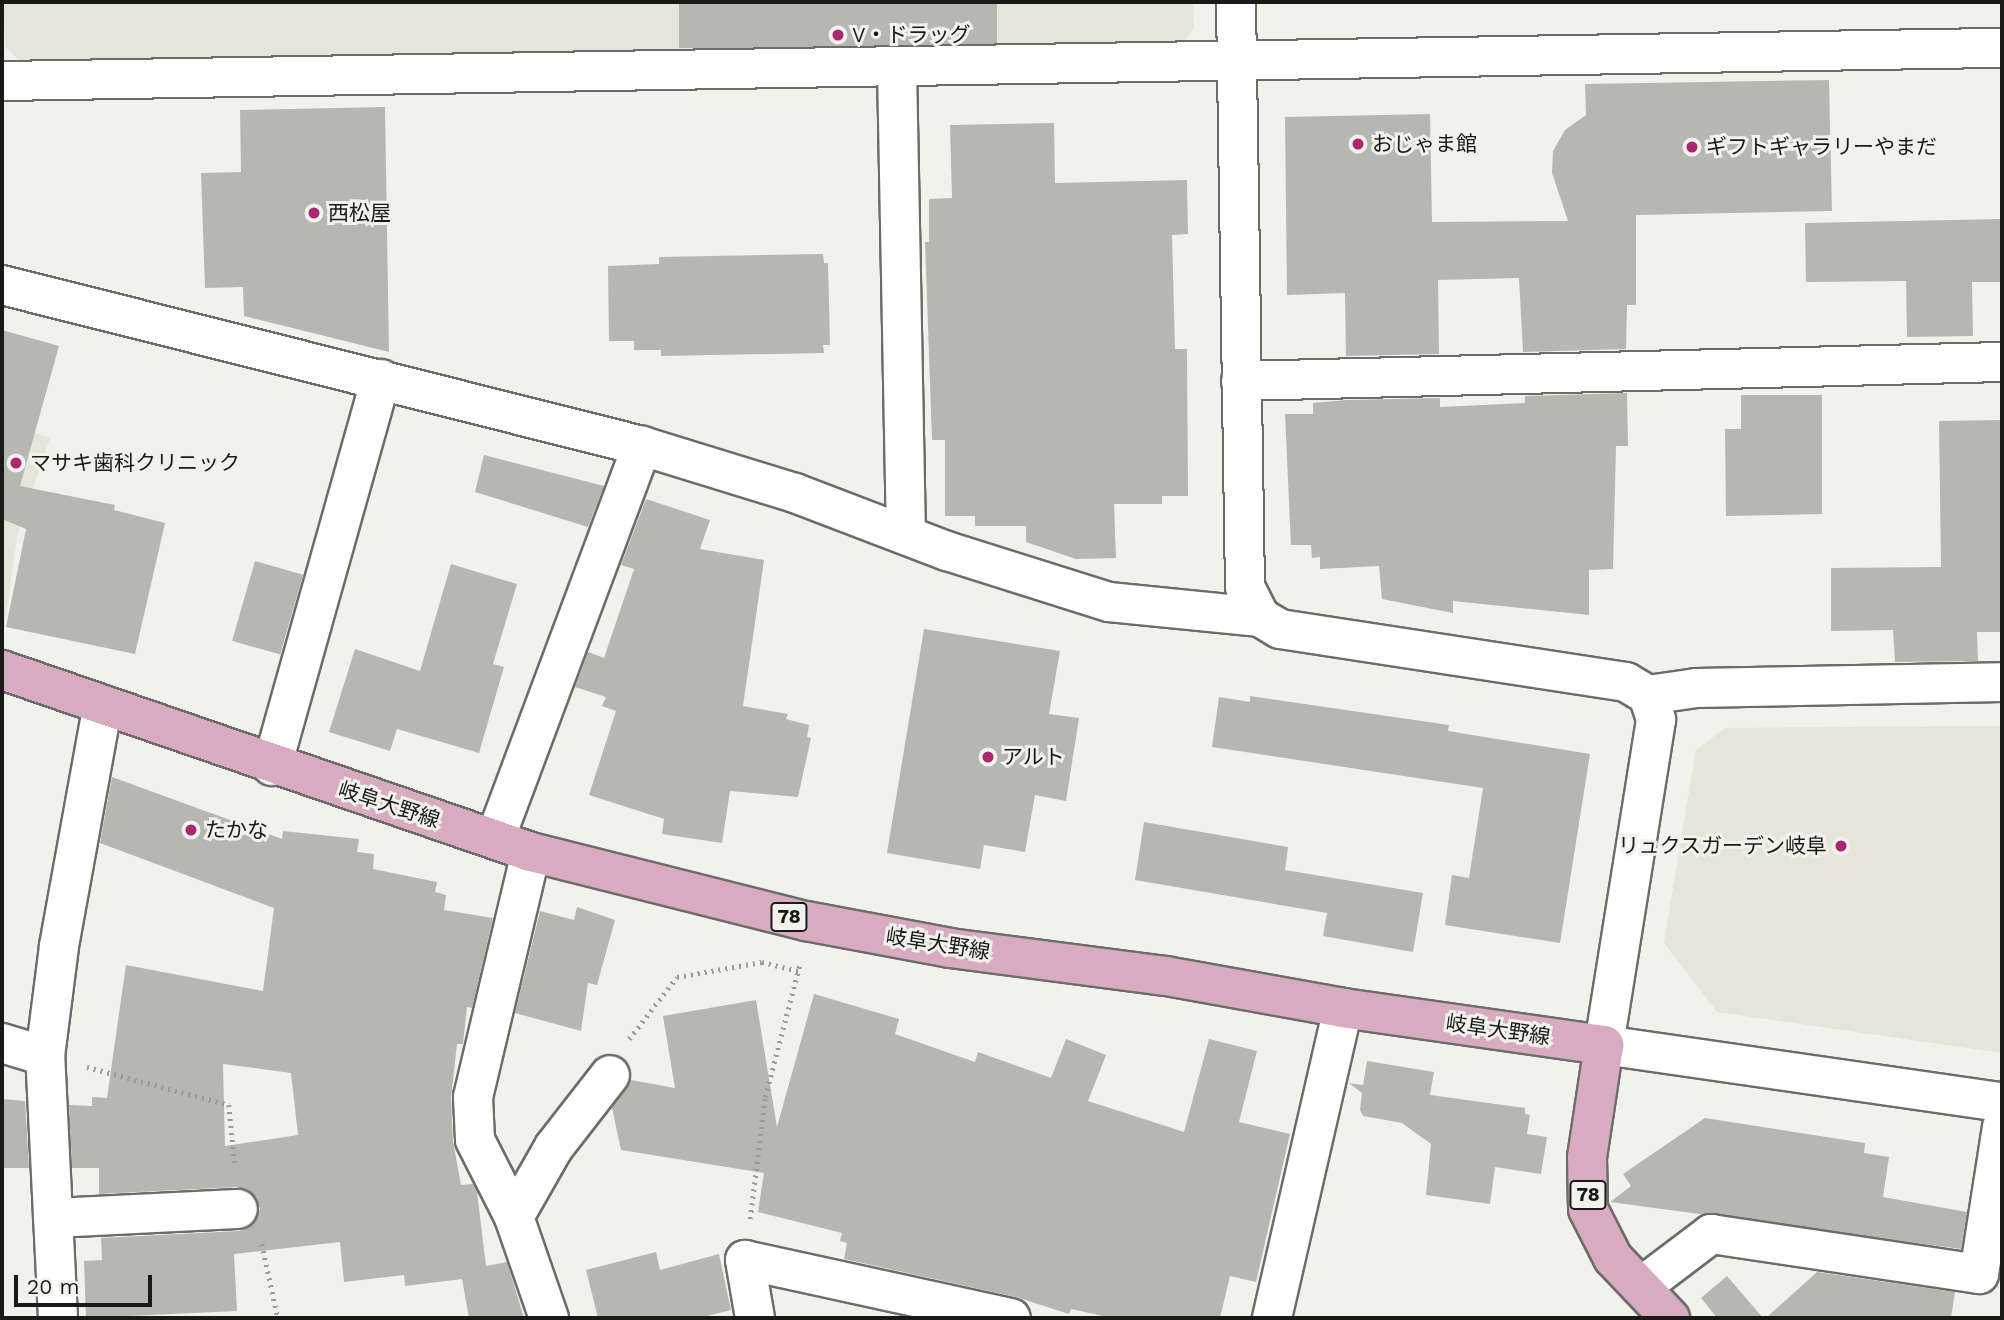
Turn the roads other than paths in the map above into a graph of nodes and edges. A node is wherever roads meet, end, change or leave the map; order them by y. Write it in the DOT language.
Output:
graph roads {
  1 [pos="1236,2"];
  2 [pos="2002,48"];
  3 [pos="1237,62"];
  4 [pos="897,68"];
  5 [pos="2,81"];
  6 [pos="2,285"];
  7 [pos="2002,362"];
  8 [pos="381,379"];
  9 [pos="1241,381"];
  10 [pos="642,446"];
  11 [pos="906,534"];
  12 [pos="1260,617"];
  13 [pos="2,670"];
  14 [pos="2002,682"];
  15 [pos="1648,695"];
  16 [pos="103,705"];
  17 [pos="272,766"];
  18 [pos="495,839"];
  19 [pos="531,852"];
  20 [pos="1343,1008"];
  21 [pos="2,1044"];
  22 [pos="1604,1045"];
  23 [pos="45,1056"];
  24 [pos="611,1075"];
  25 [pos="2002,1102"];
  26 [pos="2002,1127"];
  27 [pos="238,1209"];
  28 [pos="514,1217"];
  29 [pos="53,1218"];
  30 [pos="1641,1287"];
  31 [pos="58,1318"];
  32 [pos="549,1318"];
  33 [pos="755,1318"];
  34 [pos="1011,1318"];
  35 [pos="1272,1318"];
  36 [pos="1670,1318"];
  1 -- 3 [label="street"];
  2 -- 3 [label="street"];
  3 -- 4 [label="street"];
  3 -- 9 [label="street"];
  4 -- 5 [label="street"];
  4 -- 11 [label="street"];
  6 -- 8 [label="street"];
  7 -- 9 [label="street"];
  8 -- 10 [label="street"];
  8 -- 17 [label="street"];
  9 -- 12 [label="street"];
  10 -- 11 [label="street"];
  10 -- 18 [label="street"];
  11 -- 12 [label="street"];
  12 -- 15 [label="street"];
  13 -- 16 [label="main road, 岐阜大野線 / 78"];
  14 -- 15 [label="street"];
  15 -- 22 [label="street"];
  16 -- 17 [label="main road, 岐阜大野線 / 78"];
  16 -- 23 [label="street"];
  17 -- 18 [label="main road, 岐阜大野線 / 78"];
  18 -- 19 [label="main road, 岐阜大野線 / 78"];
  19 -- 20 [label="main road, 岐阜大野線 / 78"];
  19 -- 28 [label="street"];
  20 -- 22 [label="main road, 岐阜大野線 / 78"];
  20 -- 35 [label="street"];
  21 -- 23 [label="street"];
  22 -- 25 [label="street"];
  22 -- 30 [label="main road, 78"];
  23 -- 29 [label="street"];
  24 -- 28 [label="street"];
  26 -- 30 [label="street"];
  27 -- 29 [label="street"];
  28 -- 32 [label="street"];
  29 -- 31 [label="street"];
  30 -- 36 [label="main road, 78"];
  33 -- 34 [label="street"];
}
